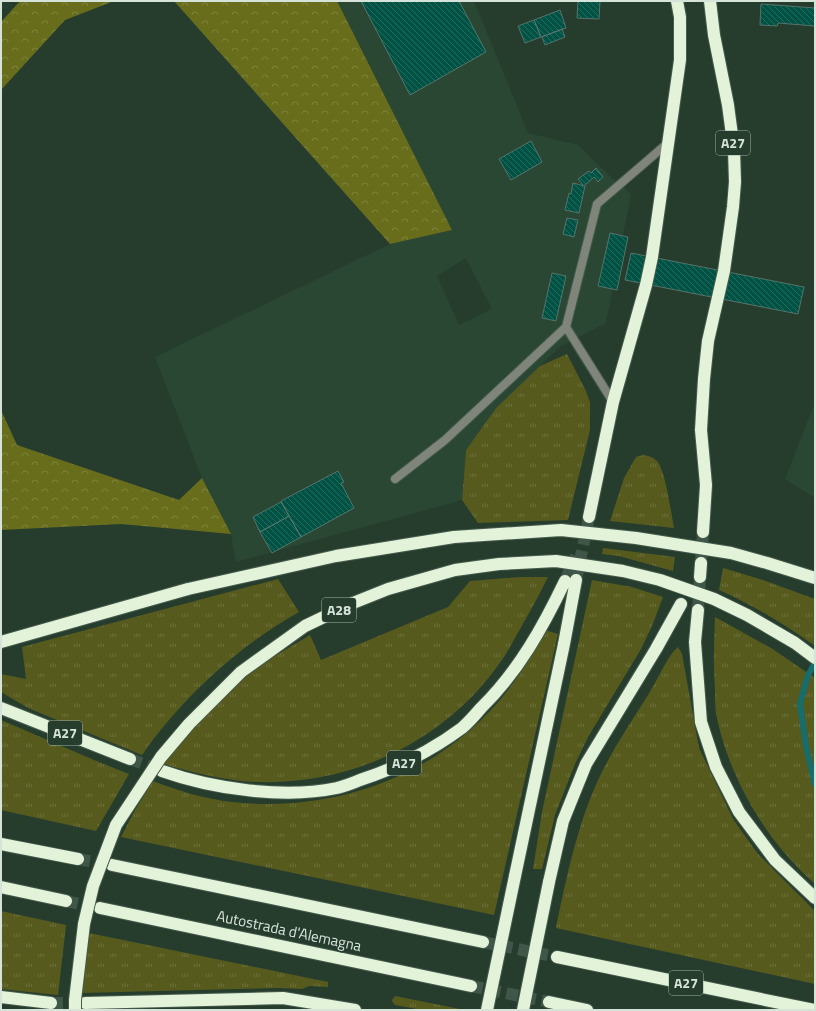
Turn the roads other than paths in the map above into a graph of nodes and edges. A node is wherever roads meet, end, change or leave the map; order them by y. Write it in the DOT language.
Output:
graph roads {
  1 [pos="677,1"];
  2 [pos="710,1"];
  3 [pos="669,142"];
  4 [pos="566,327"];
  5 [pos="613,402"];
  6 [pos="395,479"];
  7 [pos="589,517"];
  8 [pos="703,532"];
  9 [pos="815,578"];
  10 [pos="681,604"];
  11 [pos="698,610"];
  12 [pos="1,642"];
  13 [pos="815,658"];
  14 [pos="1,708"];
  15 [pos="130,759"];
  16 [pos="162,771"];
  17 [pos="1,844"];
  18 [pos="78,858"];
  19 [pos="112,865"];
  20 [pos="1,887"];
  21 [pos="815,898"];
  22 [pos="66,901"];
  23 [pos="100,908"];
  24 [pos="482,942"];
  25 [pos="557,957"];
  26 [pos="471,986"];
  27 [pos="1,997"];
  28 [pos="549,1002"];
  29 [pos="51,1003"];
  30 [pos="85,1003"];
  31 [pos="349,1009"];
  32 [pos="75,1010"];
  33 [pos="324,1010"];
  34 [pos="487,1010"];
  35 [pos="523,1010"];
  36 [pos="587,1010"];
  37 [pos="814,1010"];
  1 -- 3 [label="highway"];
  2 -- 8 [label="highway, A27"];
  3 -- 4 [label="lane"];
  3 -- 5 [label="highway"];
  4 -- 5 [label="lane"];
  4 -- 6 [label="lane"];
  5 -- 7 [label="highway"];
  9 -- 12 [label="highway, bridge"];
  10 -- 35 [label="highway, bridge"];
  11 -- 21 [label="highway"];
  13 -- 32 [label="highway, A28, bridge"];
  14 -- 15 [label="highway, A27"];
  16 -- 34 [label="highway, A27, bridge"];
  17 -- 18 [label="highway"];
  19 -- 24 [label="highway, Autostrada d'Alemagna"];
  20 -- 22 [label="highway"];
  23 -- 26 [label="highway, Autostrada d'Alemagna"];
  25 -- 37 [label="highway, A27"];
  27 -- 29 [label="highway"];
  28 -- 36 [label="highway"];
  30 -- 31 [label="highway"];
  31 -- 33 [label="highway"];
}
